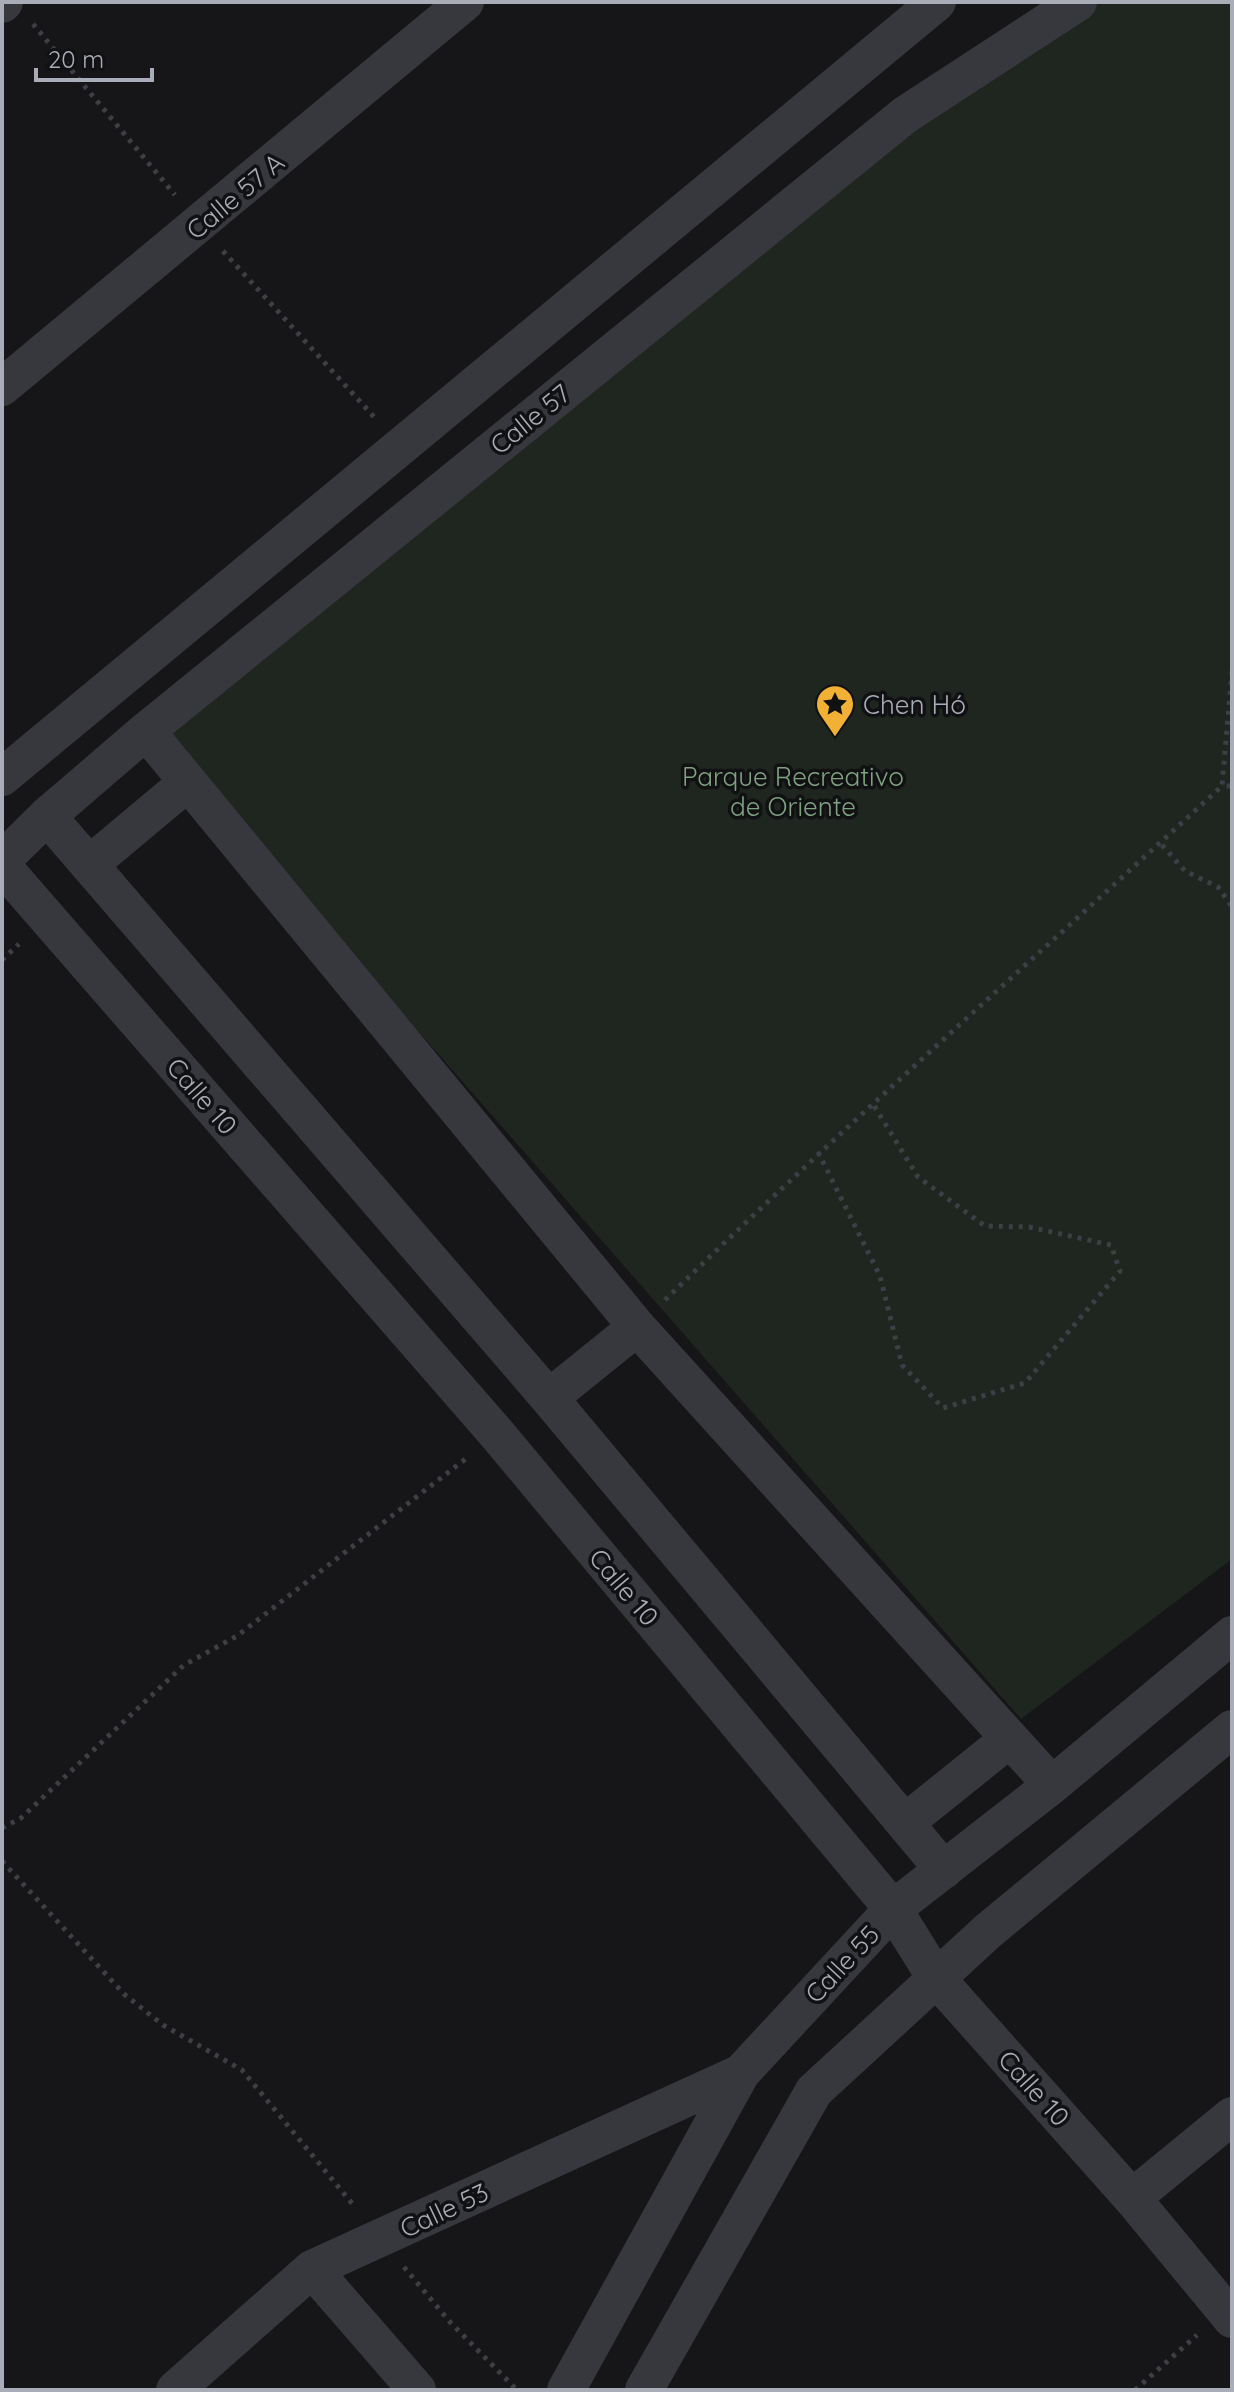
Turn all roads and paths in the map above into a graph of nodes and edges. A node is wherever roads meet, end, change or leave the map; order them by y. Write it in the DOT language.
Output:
graph roads {
  1 [pos="465,2"];
  2 [pos="937,2"];
  3 [pos="1078,2"];
  4 [pos="2,387"];
  5 [pos="1232,671"];
  6 [pos="146,731"];
  7 [pos="2,777"];
  8 [pos="188,782"];
  9 [pos="1222,786"];
  10 [pos="1232,786"];
  11 [pos="47,816"];
  12 [pos="1162,845"];
  13 [pos="2,863"];
  14 [pos="89,865"];
  15 [pos="1232,907"];
  16 [pos="873,1104"];
  17 [pos="818,1152"];
  18 [pos="637,1327"];
  19 [pos="549,1398"];
  20 [pos="497,1434"];
  21 [pos="1232,1635"];
  22 [pos="1232,1729"];
  23 [pos="1008,1740"];
  24 [pos="1052,1785"];
  25 [pos="906,1822"];
  26 [pos="2,1828"];
  27 [pos="2,1861"];
  28 [pos="944,1870"];
  29 [pos="893,1909"];
  30 [pos="936,1978"];
  31 [pos="741,2073"];
  32 [pos="1232,2116"];
  33 [pos="1132,2198"];
  34 [pos="380,2240"];
  35 [pos="312,2269"];
  36 [pos="1228,2315"];
  37 [pos="175,2390"];
  38 [pos="417,2390"];
  39 [pos="517,2390"];
  40 [pos="566,2390"];
  41 [pos="644,2390"];
  42 [pos="1135,2390"];
  1 -- 4 [label="street, Calle 57 A"];
  2 -- 7 [label="street"];
  3 -- 6 [label="street, Calle 57"];
  5 -- 9 [label="path"];
  6 -- 8 [label="street"];
  6 -- 11 [label="street, Calle 57"];
  8 -- 14 [label="street"];
  8 -- 18 [label="street"];
  9 -- 10 [label="path"];
  9 -- 12 [label="path"];
  11 -- 13 [label="street, Calle 57"];
  11 -- 14 [label="street"];
  12 -- 15 [label="path"];
  12 -- 16 [label="path"];
  13 -- 20 [label="street, Calle 10"];
  14 -- 19 [label="street"];
  16 -- 17 [label="path"];
  16 -- 17 [label="path"];
  17 -- 18 [label="path"];
  18 -- 19 [label="street"];
  18 -- 23 [label="street"];
  19 -- 25 [label="street"];
  20 -- 26 [label="path"];
  20 -- 29 [label="street, Calle 10"];
  21 -- 24 [label="street, Calle 55"];
  22 -- 30 [label="street"];
  23 -- 24 [label="street"];
  23 -- 25 [label="street"];
  24 -- 28 [label="street, Calle 55"];
  25 -- 28 [label="street"];
  27 -- 34 [label="path"];
  28 -- 29 [label="street, Calle 55"];
  29 -- 30 [label="street, Calle 10"];
  29 -- 31 [label="street, Calle 55"];
  30 -- 33 [label="street, Calle 10"];
  30 -- 41 [label="street"];
  31 -- 34 [label="street, Calle 53"];
  31 -- 40 [label="street, Calle 55"];
  32 -- 33 [label="street"];
  33 -- 36 [label="street, Calle 10"];
  34 -- 35 [label="street, Calle 53"];
  34 -- 39 [label="path"];
  35 -- 37 [label="street, Calle 53"];
  35 -- 38 [label="street"];
  36 -- 42 [label="path"];
}
